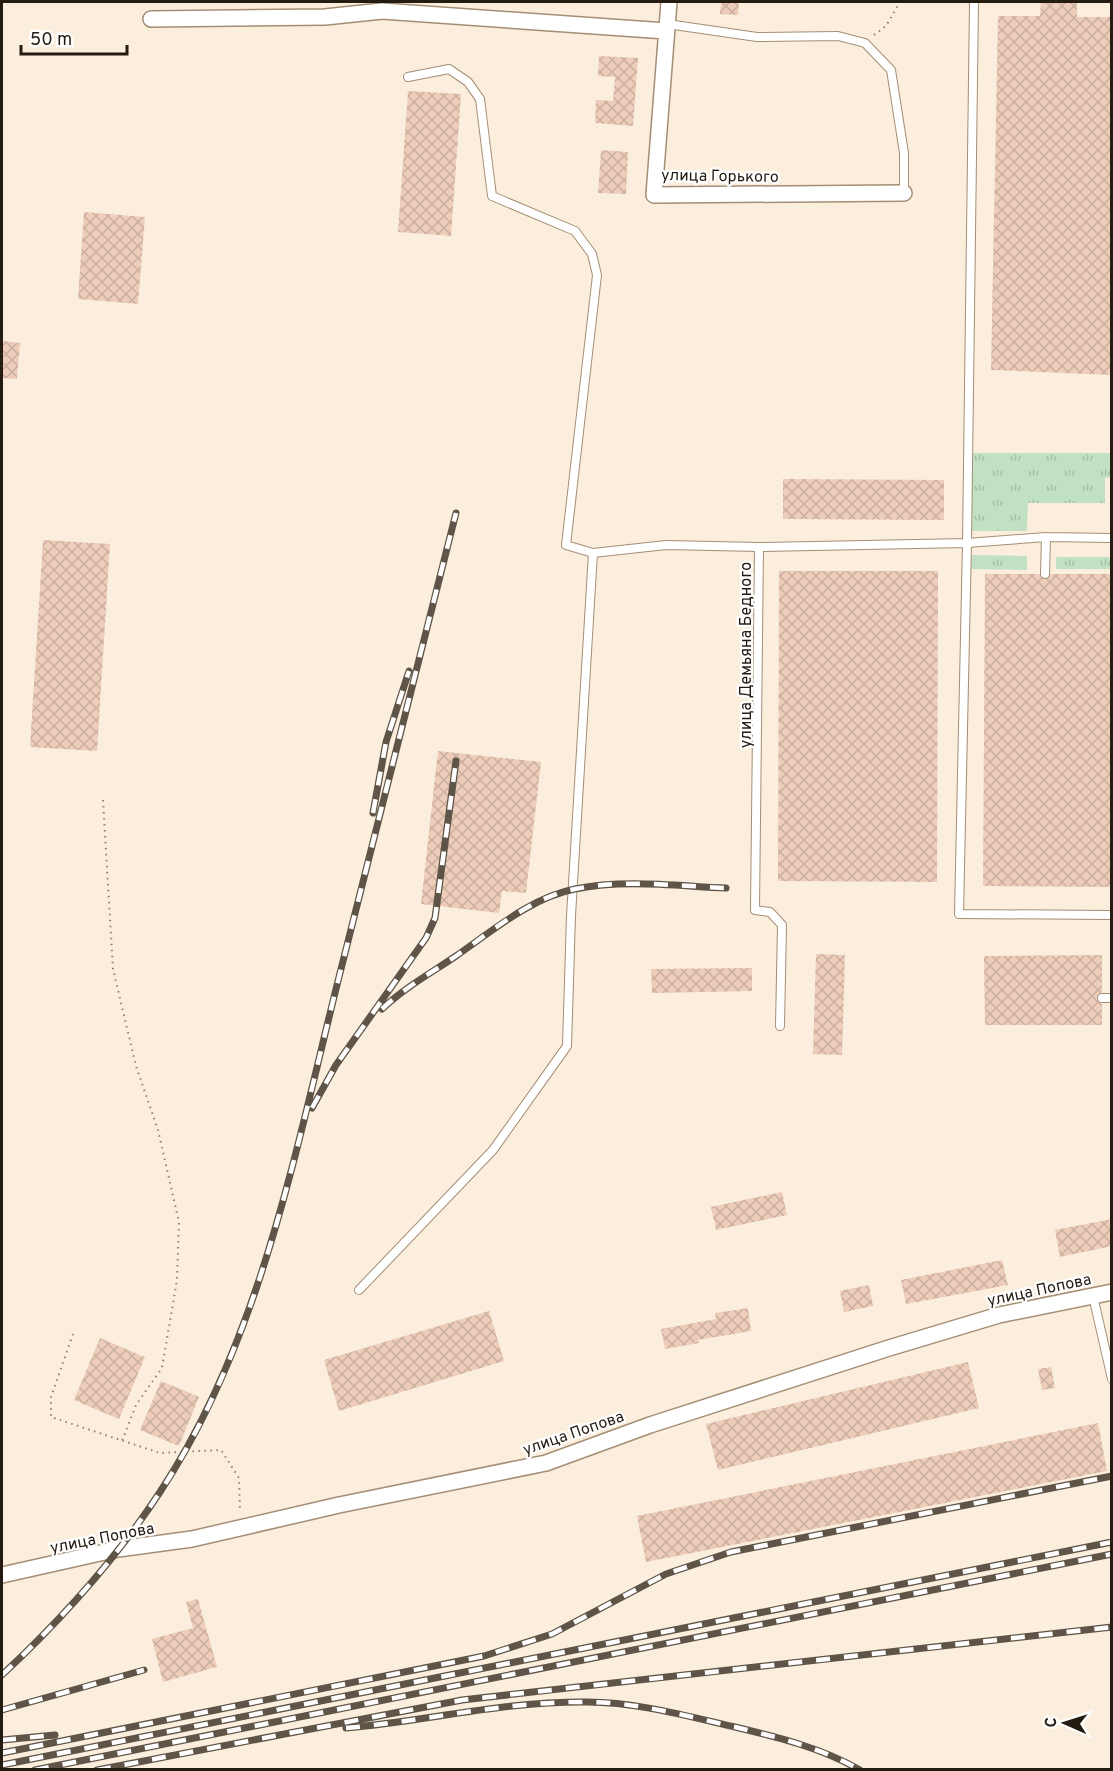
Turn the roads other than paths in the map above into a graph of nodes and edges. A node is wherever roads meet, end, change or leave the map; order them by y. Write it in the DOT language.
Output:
graph roads {
  1 [pos="669,2"];
  2 [pos="974,2"];
  3 [pos="382,6"];
  4 [pos="151,19"];
  5 [pos="667,28"];
  6 [pos="408,77"];
  7 [pos="904,193"];
  8 [pos="1046,537"];
  9 [pos="1112,538"];
  10 [pos="967,543"];
  11 [pos="759,547"];
  12 [pos="593,554"];
  13 [pos="1045,574"];
  14 [pos="1112,915"];
  15 [pos="1102,998"];
  16 [pos="1112,998"];
  17 [pos="780,1026"];
  18 [pos="359,1290"];
  19 [pos="1112,1292"];
  20 [pos="1093,1296"];
  21 [pos="1112,1379"];
  22 [pos="2,1575"];
  1 -- 5 [label="street, улица Горького"];
  2 -- 10 [label="lane"];
  3 -- 4 [label="street"];
  3 -- 5 [label="street"];
  5 -- 7 [label="lane"];
  5 -- 7 [label="street, улица Горького"];
  6 -- 12 [label="lane"];
  8 -- 9 [label="lane, улица Демьяна Бедного"];
  8 -- 10 [label="lane, улица Демьяна Бедного"];
  8 -- 13 [label="lane"];
  10 -- 11 [label="lane, улица Демьяна Бедного"];
  10 -- 14 [label="lane"];
  11 -- 12 [label="lane"];
  11 -- 17 [label="lane, улица Демьяна Бедного"];
  12 -- 18 [label="lane"];
  15 -- 16 [label="lane"];
  19 -- 20 [label="street, улица Попова"];
  20 -- 21 [label="lane"];
  20 -- 22 [label="street, улица Попова"];
}
